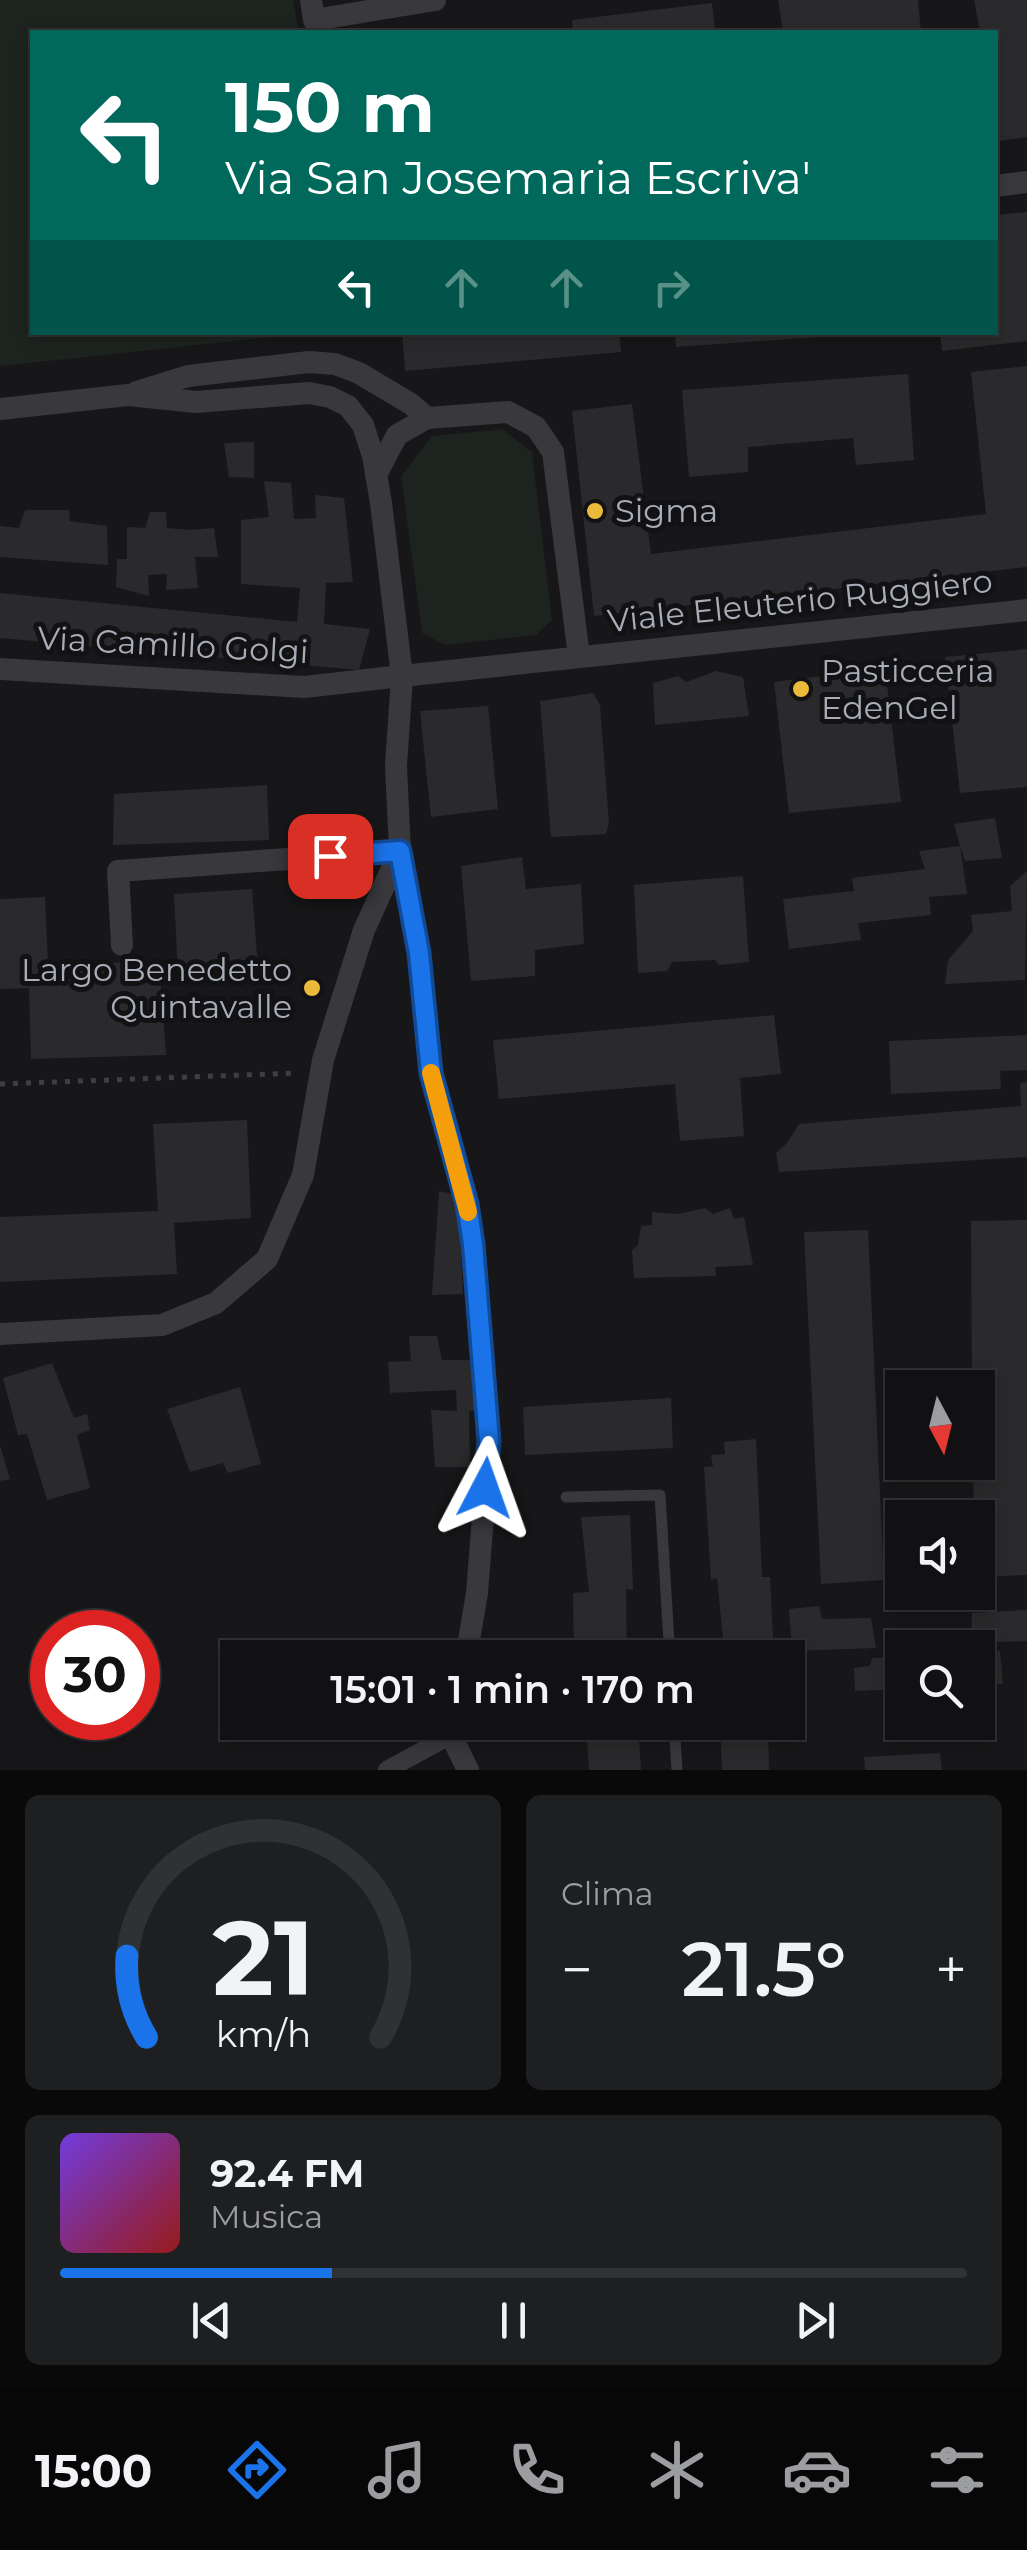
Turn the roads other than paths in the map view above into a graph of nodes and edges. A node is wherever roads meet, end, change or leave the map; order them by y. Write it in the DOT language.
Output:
graph roads {
  1 [pos="310,0"];
  2 [pos="435,0"];
  3 [pos="1027,182"];
  4 [pos="998,186"];
  5 [pos="128,395"];
  6 [pos="0,409"];
  7 [pos="427,418"];
  8 [pos="376,475"];
  9 [pos="1027,610"];
  10 [pos="579,656"];
  11 [pos="0,669"];
  12 [pos="402,676"];
  13 [pos="400,851"];
  14 [pos="122,945"];
  15 [pos="0,1334"];
  16 [pos="566,1497"];
  17 [pos="469,1640"];
  18 [pos="669,1640"];
  19 [pos="435,1740"];
  20 [pos="456,1740"];
  21 [pos="675,1740"];
  22 [pos="388,1770"];
  23 [pos="468,1770"];
  24 [pos="677,1770"];
  1 -- 2 [label="street"];
  3 -- 4 [label="street"];
  5 -- 6 [label="street"];
  5 -- 7 [label="street"];
  5 -- 8 [label="street"];
  7 -- 8 [label="street"];
  7 -- 10 [label="street"];
  8 -- 12 [label="street"];
  9 -- 10 [label="street, Viale Eleuterio Ruggiero"];
  10 -- 12 [label="street, Viale Eleuterio Ruggiero"];
  11 -- 12 [label="street, Via Camillo Golgi"];
  12 -- 13 [label="street"];
  13 -- 14 [label="street"];
  13 -- 15 [label="street"];
  13 -- 17 [label="street"];
  16 -- 18 [label="lane"];
  19 -- 22 [label="street"];
  20 -- 23 [label="street"];
  21 -- 24 [label="lane"];
}
